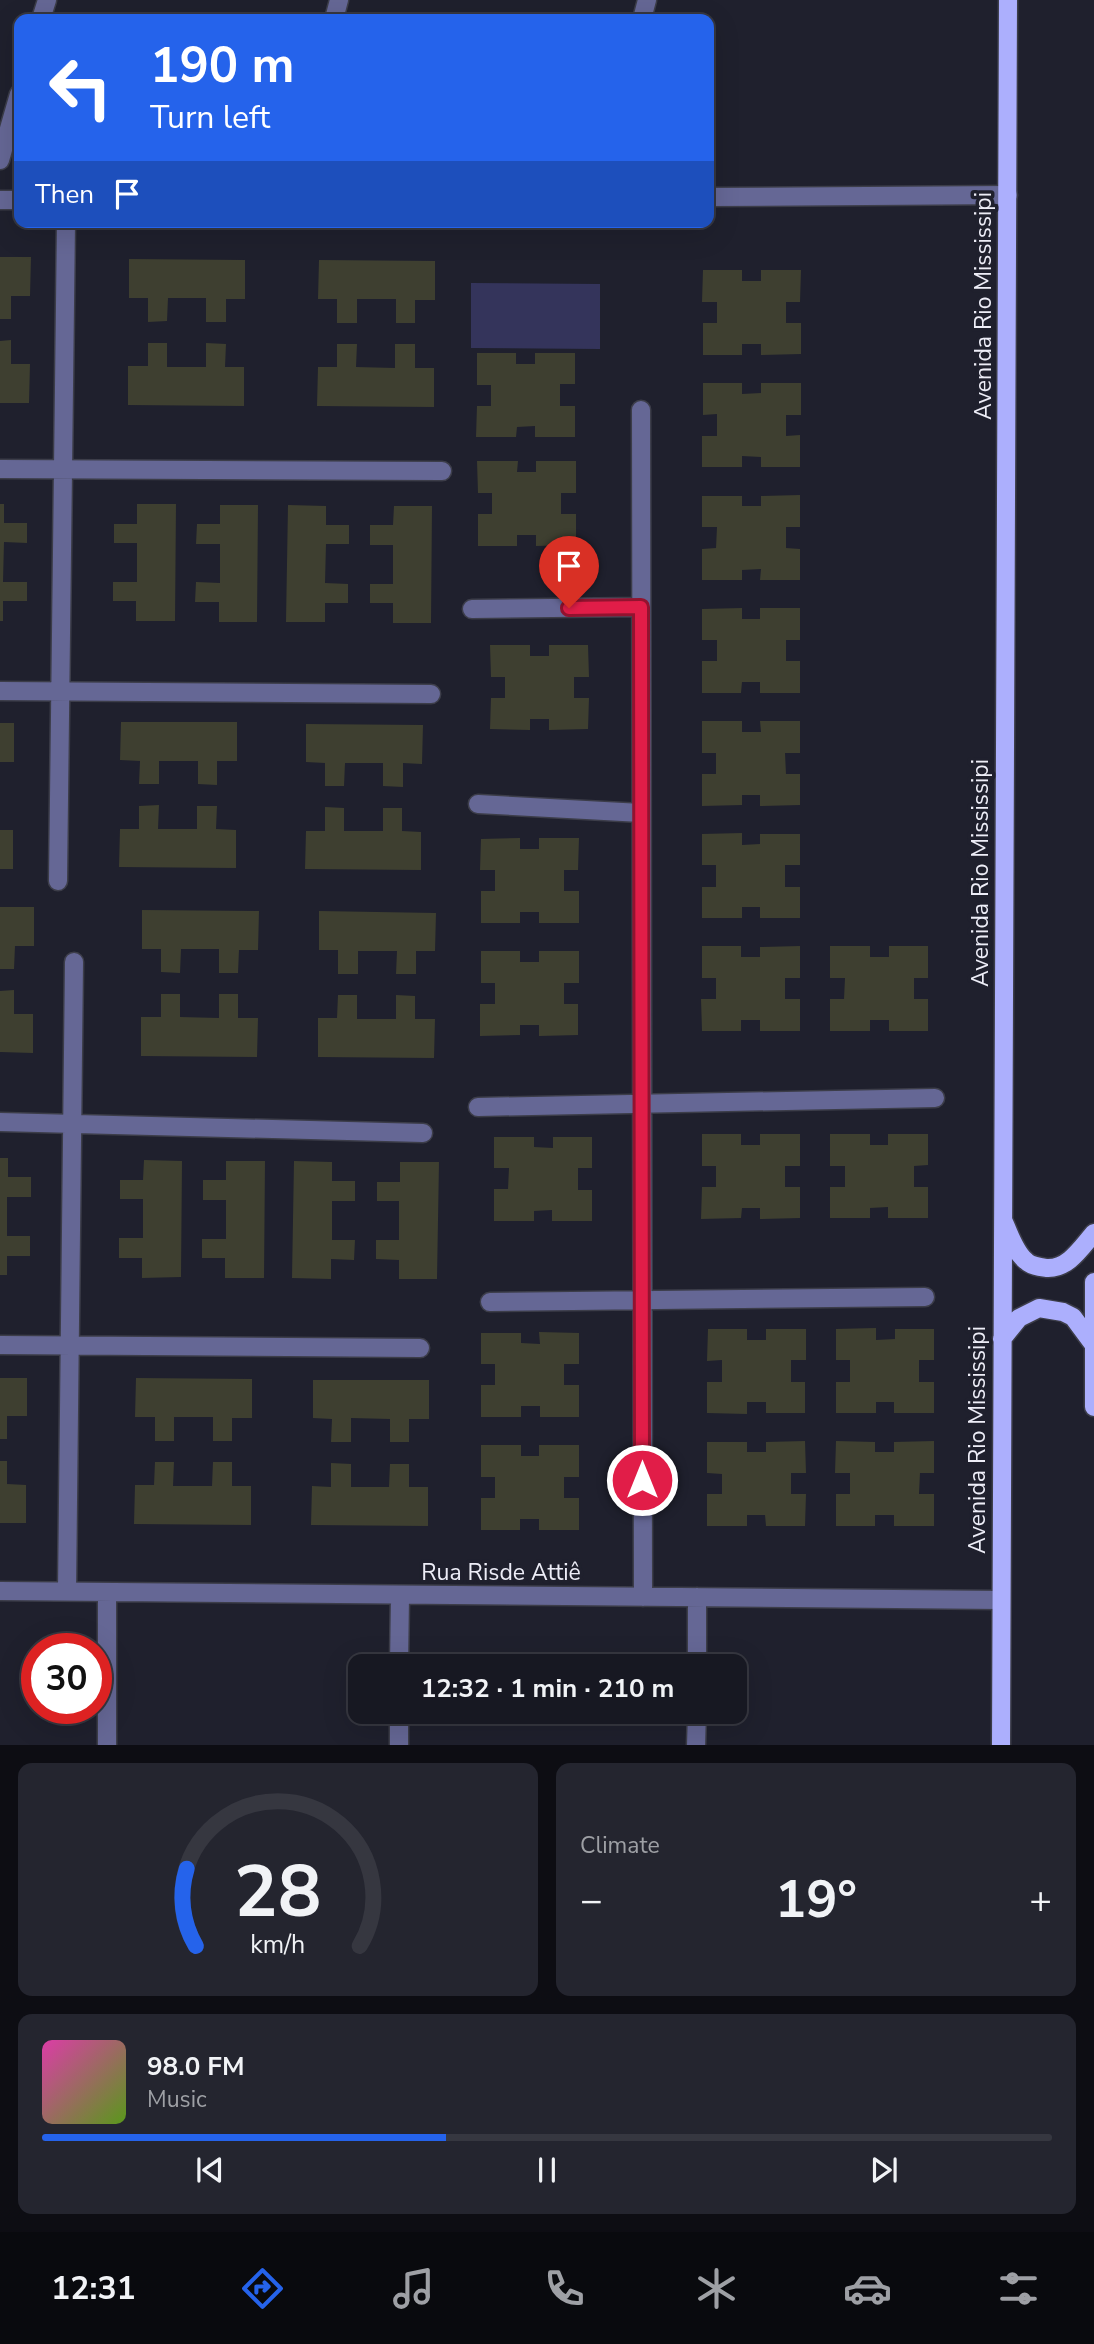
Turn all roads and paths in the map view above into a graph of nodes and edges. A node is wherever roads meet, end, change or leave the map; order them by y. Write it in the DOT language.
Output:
graph roads {
  1 [pos="1008,0"];
  2 [pos="14,111"];
  3 [pos="0,160"];
  4 [pos="1008,195"];
  5 [pos="714,197"];
  6 [pos="66,228"];
  7 [pos="641,410"];
  8 [pos="0,469"];
  9 [pos="63,469"];
  10 [pos="442,471"];
  11 [pos="641,607"];
  12 [pos="472,609"];
  13 [pos="0,691"];
  14 [pos="61,692"];
  15 [pos="431,694"];
  16 [pos="478,804"];
  17 [pos="641,813"];
  18 [pos="58,881"];
  19 [pos="74,961"];
  20 [pos="935,1098"];
  21 [pos="642,1104"];
  22 [pos="478,1107"];
  23 [pos="0,1122"];
  24 [pos="72,1124"];
  25 [pos="423,1133"];
  26 [pos="1003,1219"];
  27 [pos="1094,1233"];
  28 [pos="1094,1282"];
  29 [pos="925,1297"];
  30 [pos="642,1299"];
  31 [pos="490,1302"];
  32 [pos="1002,1339"];
  33 [pos="1093,1344"];
  34 [pos="0,1345"];
  35 [pos="70,1345"];
  36 [pos="420,1348"];
  37 [pos="1094,1407"];
  38 [pos="0,1591"];
  39 [pos="67,1591"];
  40 [pos="107,1592"];
  41 [pos="400,1596"];
  42 [pos="643,1597"];
  43 [pos="697,1597"];
  44 [pos="1002,1600"];
  45 [pos="400,1654"];
  46 [pos="697,1654"];
  47 [pos="399,1724"];
  48 [pos="697,1724"];
  49 [pos="107,1745"];
  50 [pos="399,1745"];
  51 [pos="696,1745"];
  52 [pos="1001,1745"];
  1 -- 4 [label="main road, Avenida Rio Mississipi"];
  2 -- 3 [label="street"];
  4 -- 5 [label="street"];
  4 -- 26 [label="main road, Avenida Rio Mississipi"];
  6 -- 9 [label="street"];
  7 -- 11 [label="street"];
  8 -- 9 [label="street"];
  9 -- 10 [label="street"];
  9 -- 14 [label="street"];
  11 -- 12 [label="street"];
  11 -- 17 [label="street"];
  13 -- 14 [label="street"];
  14 -- 15 [label="street"];
  14 -- 18 [label="street"];
  16 -- 17 [label="street"];
  17 -- 21 [label="street"];
  19 -- 24 [label="street"];
  20 -- 21 [label="street"];
  21 -- 22 [label="street"];
  21 -- 30 [label="street"];
  23 -- 24 [label="street"];
  24 -- 25 [label="street"];
  24 -- 35 [label="street"];
  26 -- 27 [label="main road"];
  26 -- 32 [label="main road, Avenida Rio Mississipi"];
  28 -- 33 [label="main road"];
  29 -- 30 [label="street"];
  30 -- 31 [label="street"];
  30 -- 42 [label="street"];
  32 -- 33 [label="main road"];
  32 -- 44 [label="main road, Avenida Rio Mississipi"];
  33 -- 37 [label="main road"];
  34 -- 35 [label="street"];
  35 -- 36 [label="street"];
  35 -- 39 [label="street"];
  38 -- 39 [label="street, Rua Risde Attiê"];
  39 -- 40 [label="street, Rua Risde Attiê"];
  40 -- 41 [label="street, Rua Risde Attiê"];
  40 -- 49 [label="street"];
  41 -- 42 [label="street, Rua Risde Attiê"];
  41 -- 45 [label="street"];
  42 -- 43 [label="street, Rua Risde Attiê"];
  43 -- 44 [label="street, Rua Risde Attiê"];
  43 -- 46 [label="street"];
  44 -- 52 [label="main road, Avenida Rio Mississipi"];
  47 -- 50 [label="street"];
  48 -- 51 [label="street"];
}
